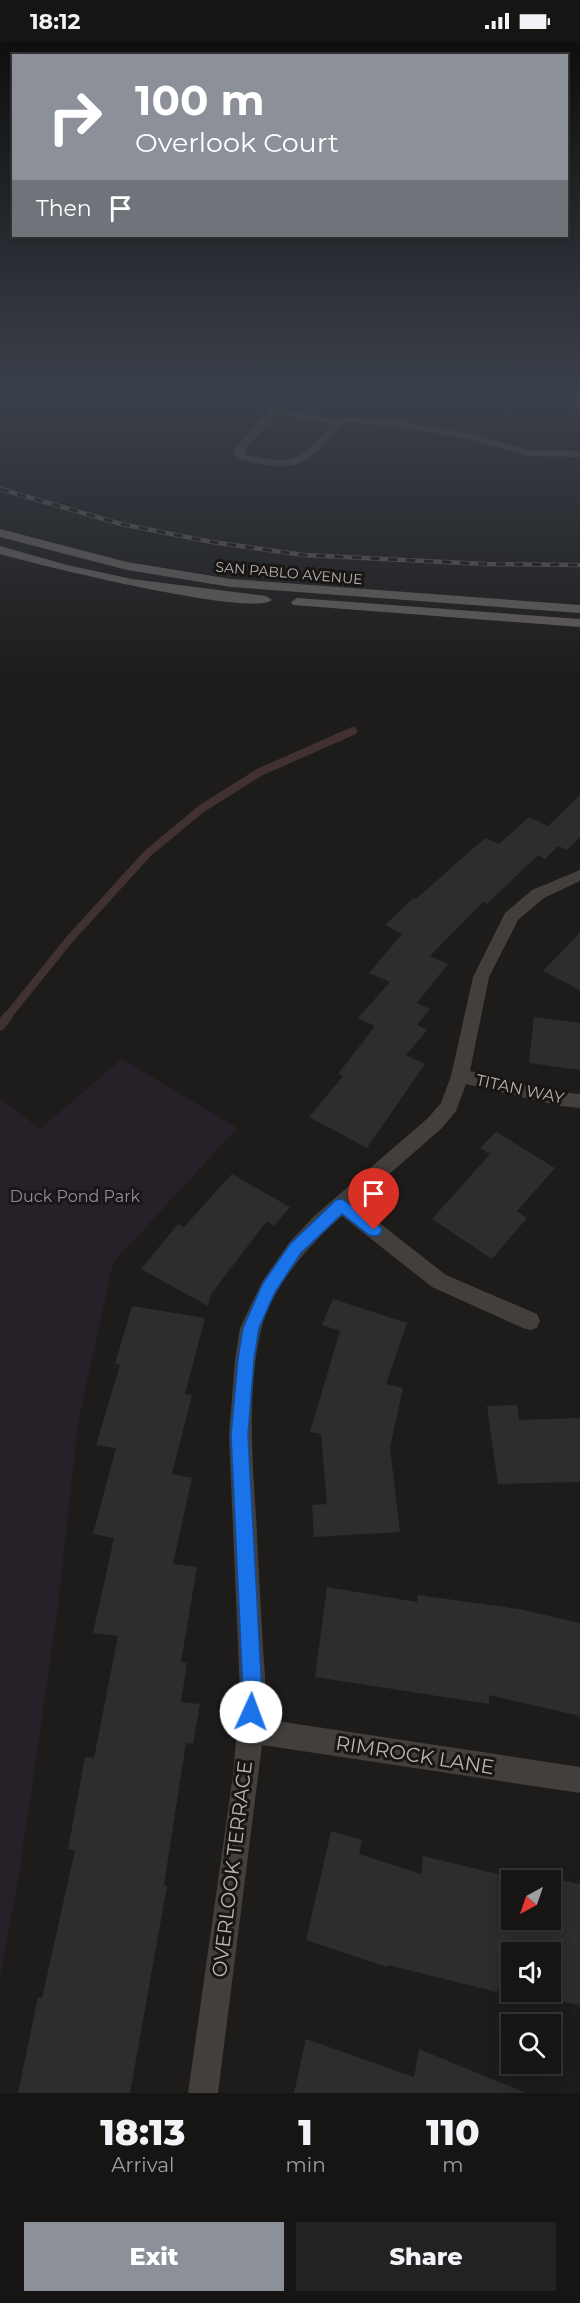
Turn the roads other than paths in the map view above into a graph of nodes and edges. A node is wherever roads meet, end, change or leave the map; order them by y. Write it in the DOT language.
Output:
graph roads {
  1 [pos="0,533"];
  2 [pos="0,550"];
  3 [pos="580,609"];
  4 [pos="580,623"];
  5 [pos="580,875"];
  6 [pos="460,1076"];
  7 [pos="580,1101"];
  8 [pos="342,1205"];
  9 [pos="530,1321"];
  10 [pos="249,1730"];
  11 [pos="580,1780"];
  12 [pos="203,2093"];
  1 -- 3 [label="main road, SAN PABLO AVENUE"];
  2 -- 4 [label="main road, SAN PABLO AVENUE"];
  5 -- 6 [label="street, OVERLOOK TERRACE"];
  6 -- 7 [label="street, TITAN WAY"];
  6 -- 8 [label="street, OVERLOOK TERRACE"];
  8 -- 9 [label="street"];
  8 -- 10 [label="street, OVERLOOK TERRACE"];
  10 -- 11 [label="street, RIMROCK LANE"];
  10 -- 12 [label="street, OVERLOOK TERRACE"];
}
